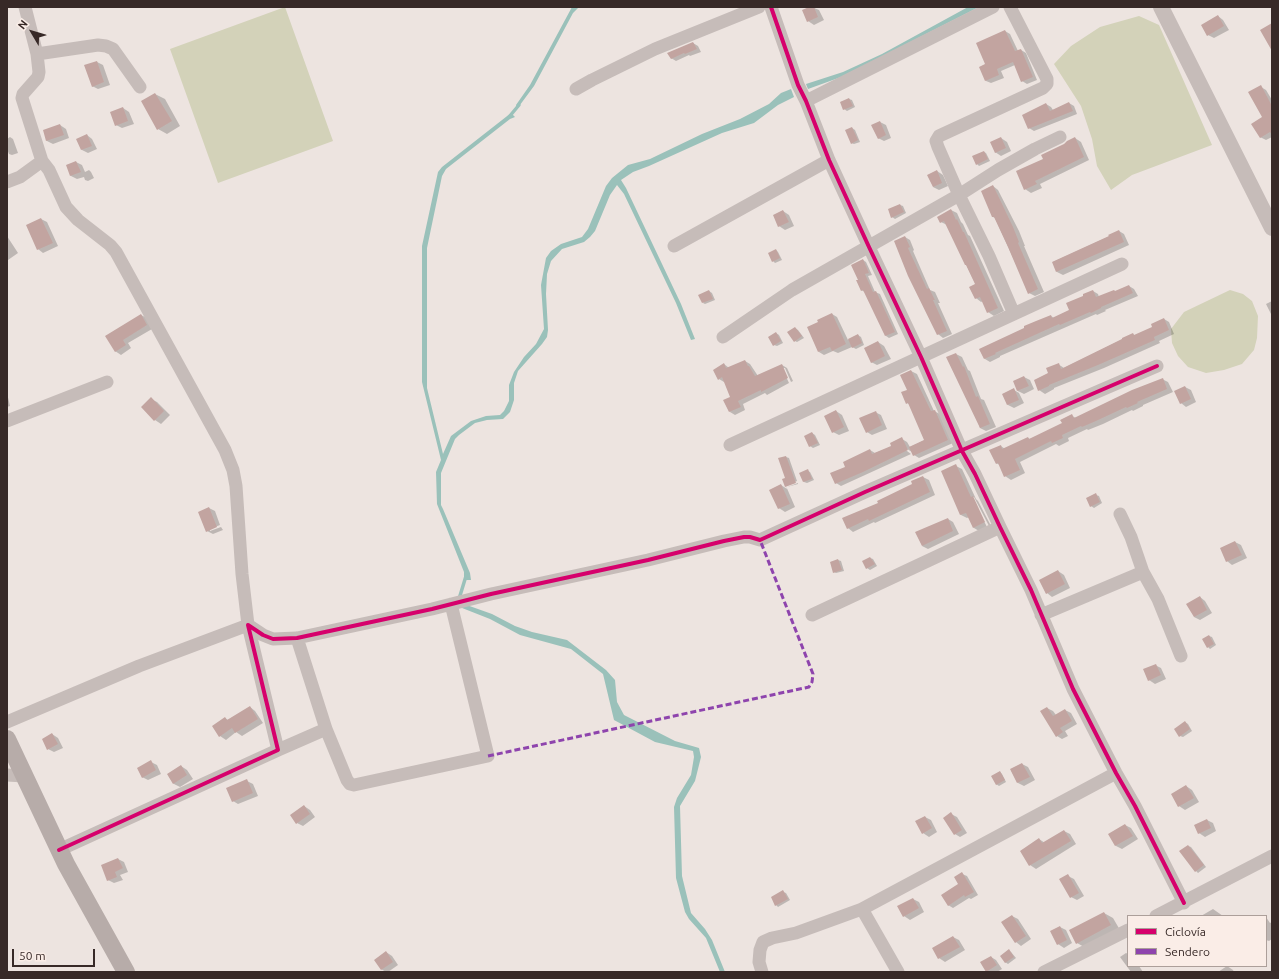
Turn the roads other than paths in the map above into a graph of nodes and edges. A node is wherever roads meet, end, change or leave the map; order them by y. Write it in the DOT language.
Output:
graph roads {
  1 [pos="25,7"];
  2 [pos="759,7"];
  3 [pos="771,7"];
  4 [pos="993,7"];
  5 [pos="1010,7"];
  6 [pos="1162,7"];
  7 [pos="37,54"];
  8 [pos="140,87"];
  9 [pos="576,89"];
  10 [pos="802,93"];
  11 [pos="1060,136"];
  12 [pos="829,160"];
  13 [pos="42,161"];
  14 [pos="7,182"];
  15 [pos="959,195"];
  16 [pos="1272,228"];
  17 [pos="674,246"];
  18 [pos="868,247"];
  19 [pos="1122,264"];
  20 [pos="1014,314"];
  21 [pos="723,337"];
  22 [pos="921,357"];
  23 [pos="1158,366"];
  24 [pos="106,382"];
  25 [pos="7,421"];
  26 [pos="730,445"];
  27 [pos="962,450"];
  28 [pos="1120,514"];
  29 [pos="1000,527"];
  30 [pos="1143,572"];
  31 [pos="456,603"];
  32 [pos="812,615"];
  33 [pos="1041,615"];
  34 [pos="248,625"];
  35 [pos="297,638"];
  36 [pos="1181,656"];
  37 [pos="7,722"];
  38 [pos="326,729"];
  39 [pos="7,739"];
  40 [pos="278,750"];
  41 [pos="1116,773"];
  42 [pos="15,775"];
  43 [pos="59,850"];
  44 [pos="1272,856"];
  45 [pos="1184,903"];
  46 [pos="862,909"];
  47 [pos="1158,915"];
  48 [pos="1127,931"];
  49 [pos="1066,967"];
  50 [pos="126,972"];
  51 [pos="762,972"];
  52 [pos="898,972"];
  53 [pos="1044,972"];
  1 -- 7 [label="street"];
  2 -- 9 [label="street"];
  3 -- 10 [label="street"];
  4 -- 10 [label="street"];
  5 -- 15 [label="street"];
  6 -- 16 [label="street"];
  7 -- 8 [label="street"];
  7 -- 13 [label="street"];
  10 -- 12 [label="street"];
  11 -- 15 [label="street"];
  12 -- 17 [label="street"];
  12 -- 18 [label="street"];
  13 -- 14 [label="street"];
  13 -- 34 [label="street"];
  15 -- 18 [label="street"];
  15 -- 20 [label="street"];
  18 -- 21 [label="street"];
  18 -- 22 [label="street"];
  19 -- 20 [label="street"];
  20 -- 22 [label="street"];
  22 -- 26 [label="street"];
  22 -- 27 [label="street"];
  23 -- 27 [label="street"];
  24 -- 25 [label="street"];
  27 -- 29 [label="street"];
  27 -- 31 [label="street"];
  28 -- 30 [label="street"];
  29 -- 32 [label="street"];
  29 -- 33 [label="street"];
  30 -- 33 [label="street"];
  30 -- 36 [label="street"];
  31 -- 35 [label="street"];
  31 -- 38 [label="street"];
  33 -- 41 [label="street"];
  34 -- 35 [label="street"];
  34 -- 37 [label="street"];
  34 -- 40 [label="street"];
  35 -- 38 [label="street"];
  38 -- 40 [label="street"];
  39 -- 42 [label="main road"];
  40 -- 43 [label="street"];
  41 -- 45 [label="street"];
  41 -- 46 [label="street"];
  42 -- 43 [label="main road"];
  43 -- 50 [label="main road"];
  44 -- 45 [label="street"];
  45 -- 47 [label="street"];
  46 -- 51 [label="street"];
  46 -- 52 [label="street"];
  48 -- 49 [label="street"];
  49 -- 53 [label="street"];
}
